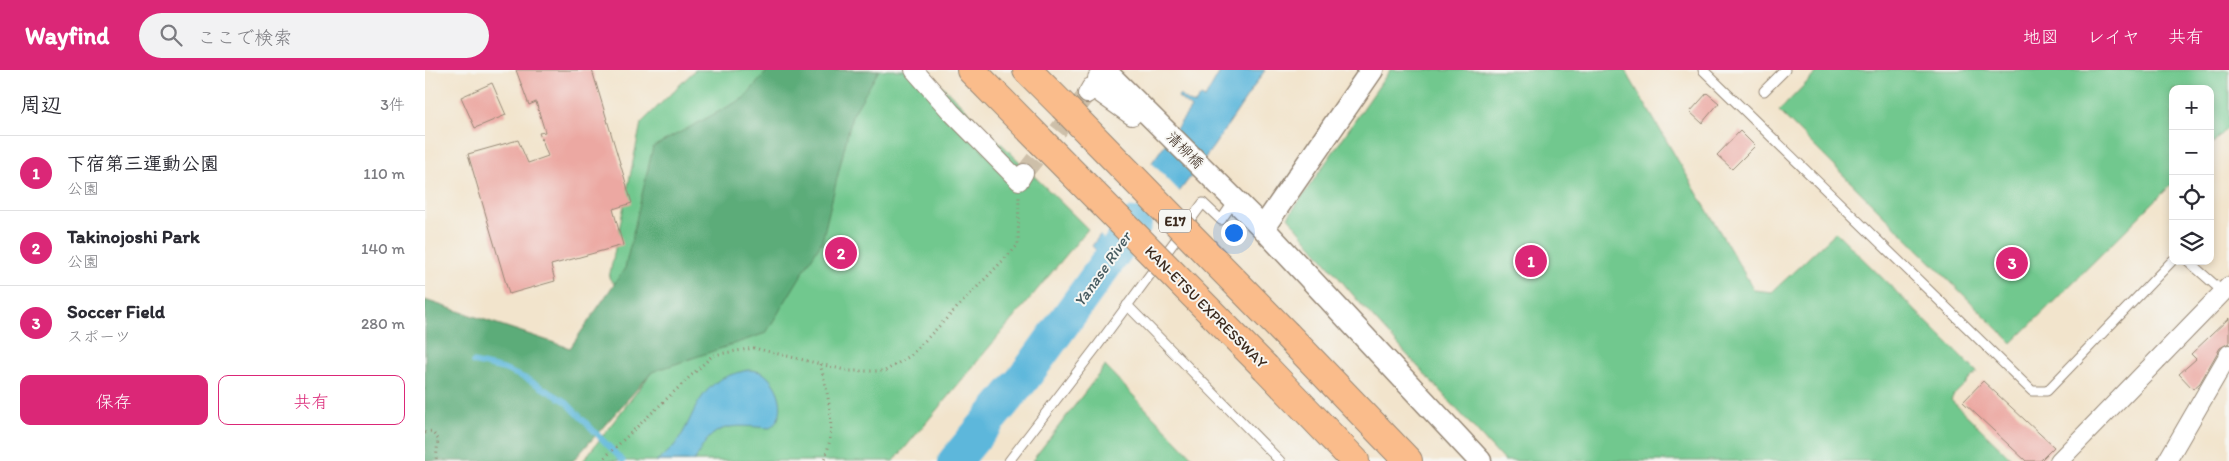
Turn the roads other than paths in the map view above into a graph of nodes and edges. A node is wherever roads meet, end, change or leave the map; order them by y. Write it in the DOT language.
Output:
graph roads {
  1 [pos="914,70"];
  2 [pos="971,70"];
  3 [pos="1027,70"];
  4 [pos="1104,70"];
  5 [pos="1372,70"];
  6 [pos="1703,70"];
  7 [pos="1785,70"];
  8 [pos="1764,90"];
  9 [pos="1087,94"];
  10 [pos="1021,177"];
  11 [pos="1229,194"];
  12 [pos="1263,228"];
  13 [pos="2169,264"];
  14 [pos="2193,265"];
  15 [pos="2226,289"];
  16 [pos="1127,305"];
  17 [pos="2229,354"];
  18 [pos="1009,461"];
  19 [pos="1280,461"];
  20 [pos="1355,461"];
  21 [pos="1408,461"];
  22 [pos="1480,461"];
  23 [pos="2059,461"];
  24 [pos="2167,461"];
  1 -- 10 [label="street"];
  2 -- 20 [label="highway, KAN-ETSU EXPRESSWAY / E17, bridge"];
  3 -- 21 [label="highway, E17, bridge"];
  4 -- 9 [label="street"];
  4 -- 11 [label="street, 清柳橋"];
  5 -- 12 [label="street"];
  6 -- 13 [label="lane"];
  7 -- 8 [label="lane"];
  11 -- 12 [label="street, 清柳橋"];
  11 -- 16 [label="lane"];
  12 -- 22 [label="street, 清柳橋"];
  14 -- 15 [label="lane"];
  15 -- 23 [label="street"];
  16 -- 18 [label="lane"];
  16 -- 19 [label="lane"];
  17 -- 24 [label="street"];
}
